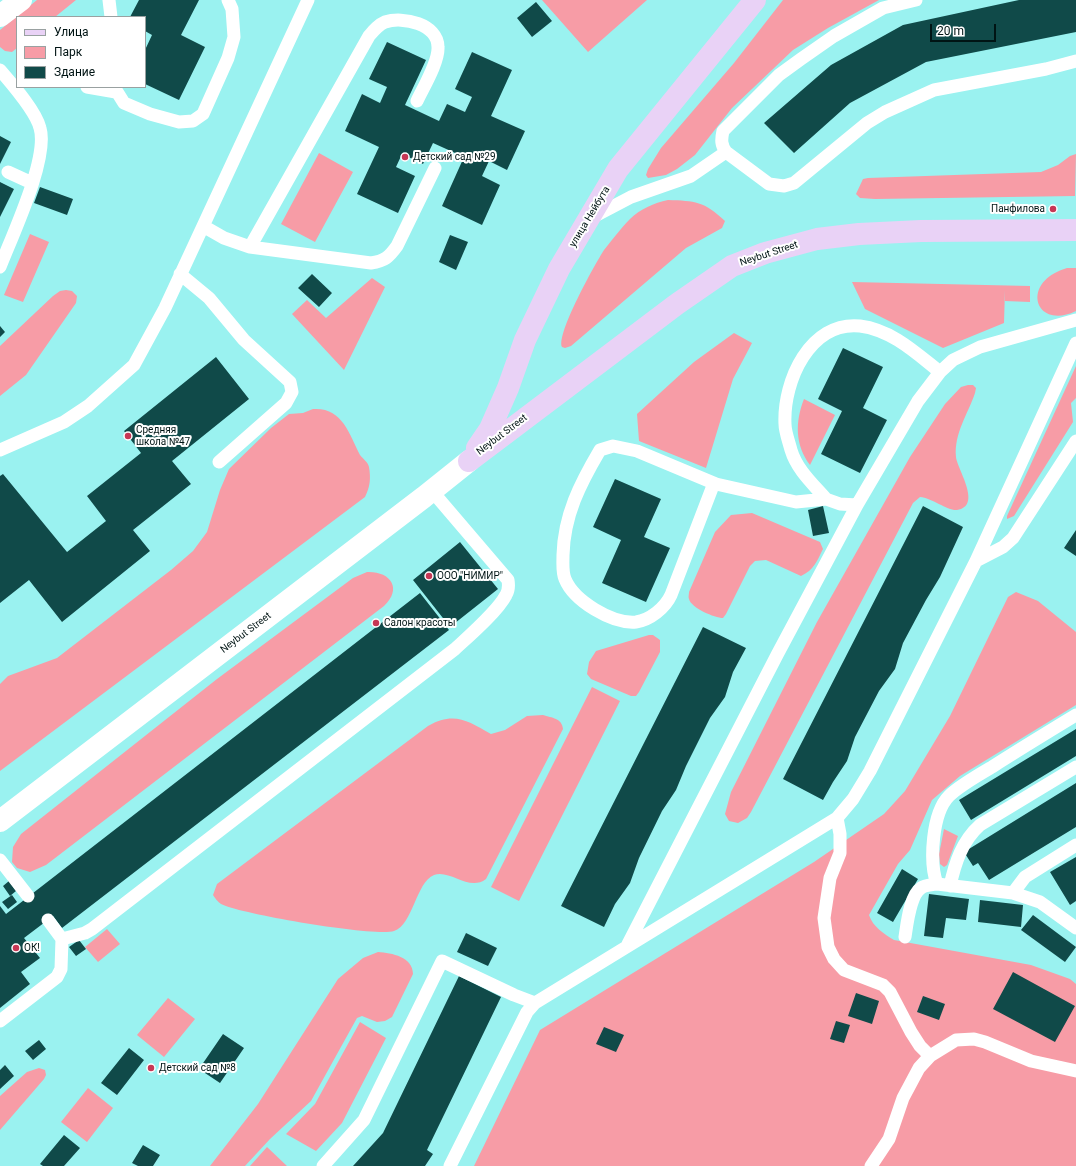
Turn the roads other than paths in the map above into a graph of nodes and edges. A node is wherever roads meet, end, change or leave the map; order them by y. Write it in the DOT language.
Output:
graph roads {
  1 [pos="21,0"];
  2 [pos="109,0"];
  3 [pos="228,0"];
  4 [pos="308,0"];
  5 [pos="755,0"];
  6 [pos="916,0"];
  7 [pos="0,16"];
  8 [pos="111,16"];
  9 [pos="1076,61"];
  10 [pos="0,70"];
  11 [pos="101,88"];
  12 [pos="115,89"];
  13 [pos="417,101"];
  14 [pos="726,152"];
  15 [pos="435,168"];
  16 [pos="8,172"];
  17 [pos="32,183"];
  18 [pos="587,220"];
  19 [pos="203,226"];
  20 [pos="1076,230"];
  21 [pos="250,247"];
  22 [pos="0,267"];
  23 [pos="180,274"];
  24 [pos="1076,320"];
  25 [pos="1076,343"];
  26 [pos="940,372"];
  27 [pos="1076,441"];
  28 [pos="0,450"];
  29 [pos="469,461"];
  30 [pos="219,462"];
  31 [pos="714,483"];
  32 [pos="432,491"];
  33 [pos="826,499"];
  34 [pos="857,505"];
  35 [pos="976,560"];
  36 [pos="1076,715"];
  37 [pos="1076,767"];
  38 [pos="837,818"];
  39 [pos="0,822"];
  40 [pos="1076,846"];
  41 [pos="0,860"];
  42 [pos="937,884"];
  43 [pos="950,886"];
  44 [pos="1013,893"];
  45 [pos="28,896"];
  46 [pos="48,920"];
  47 [pos="1073,921"];
  48 [pos="904,937"];
  49 [pos="62,939"];
  50 [pos="628,944"];
  51 [pos="535,1003"];
  52 [pos="0,1021"];
  53 [pos="930,1056"];
  54 [pos="1076,1071"];
  55 [pos="323,1166"];
  56 [pos="450,1166"];
  57 [pos="870,1166"];
  1 -- 7 [label="street"];
  2 -- 8 [label="lane"];
  3 -- 12 [label="lane"];
  4 -- 19 [label="lane"];
  5 -- 18 [label="main road, улица Нейбута"];
  6 -- 14 [label="lane"];
  9 -- 14 [label="lane"];
  10 -- 17 [label="lane"];
  11 -- 12 [label="lane"];
  13 -- 21 [label="lane"];
  14 -- 18 [label="lane"];
  15 -- 21 [label="lane"];
  16 -- 17 [label="lane"];
  17 -- 22 [label="lane"];
  18 -- 29 [label="main road, улица Нейбута"];
  19 -- 21 [label="lane"];
  19 -- 23 [label="lane"];
  20 -- 29 [label="main road, Neybut Street"];
  23 -- 28 [label="lane"];
  23 -- 30 [label="lane"];
  24 -- 26 [label="lane"];
  25 -- 35 [label="lane"];
  26 -- 33 [label="lane"];
  26 -- 34 [label="lane"];
  27 -- 35 [label="lane"];
  29 -- 32 [label="street, Neybut Street"];
  31 -- 31 [label="lane"];
  31 -- 33 [label="lane"];
  32 -- 39 [label="street, Neybut Street"];
  32 -- 49 [label="lane"];
  33 -- 34 [label="lane"];
  34 -- 50 [label="lane"];
  35 -- 38 [label="lane"];
  36 -- 42 [label="lane"];
  37 -- 43 [label="lane"];
  38 -- 50 [label="lane"];
  38 -- 53 [label="lane"];
  40 -- 44 [label="lane"];
  41 -- 45 [label="lane"];
  42 -- 43 [label="lane"];
  42 -- 48 [label="lane"];
  43 -- 44 [label="lane"];
  44 -- 47 [label="lane"];
  46 -- 49 [label="lane"];
  49 -- 52 [label="lane"];
  50 -- 51 [label="lane"];
  51 -- 55 [label="lane"];
  51 -- 56 [label="lane"];
  53 -- 54 [label="lane"];
  53 -- 57 [label="lane"];
}
